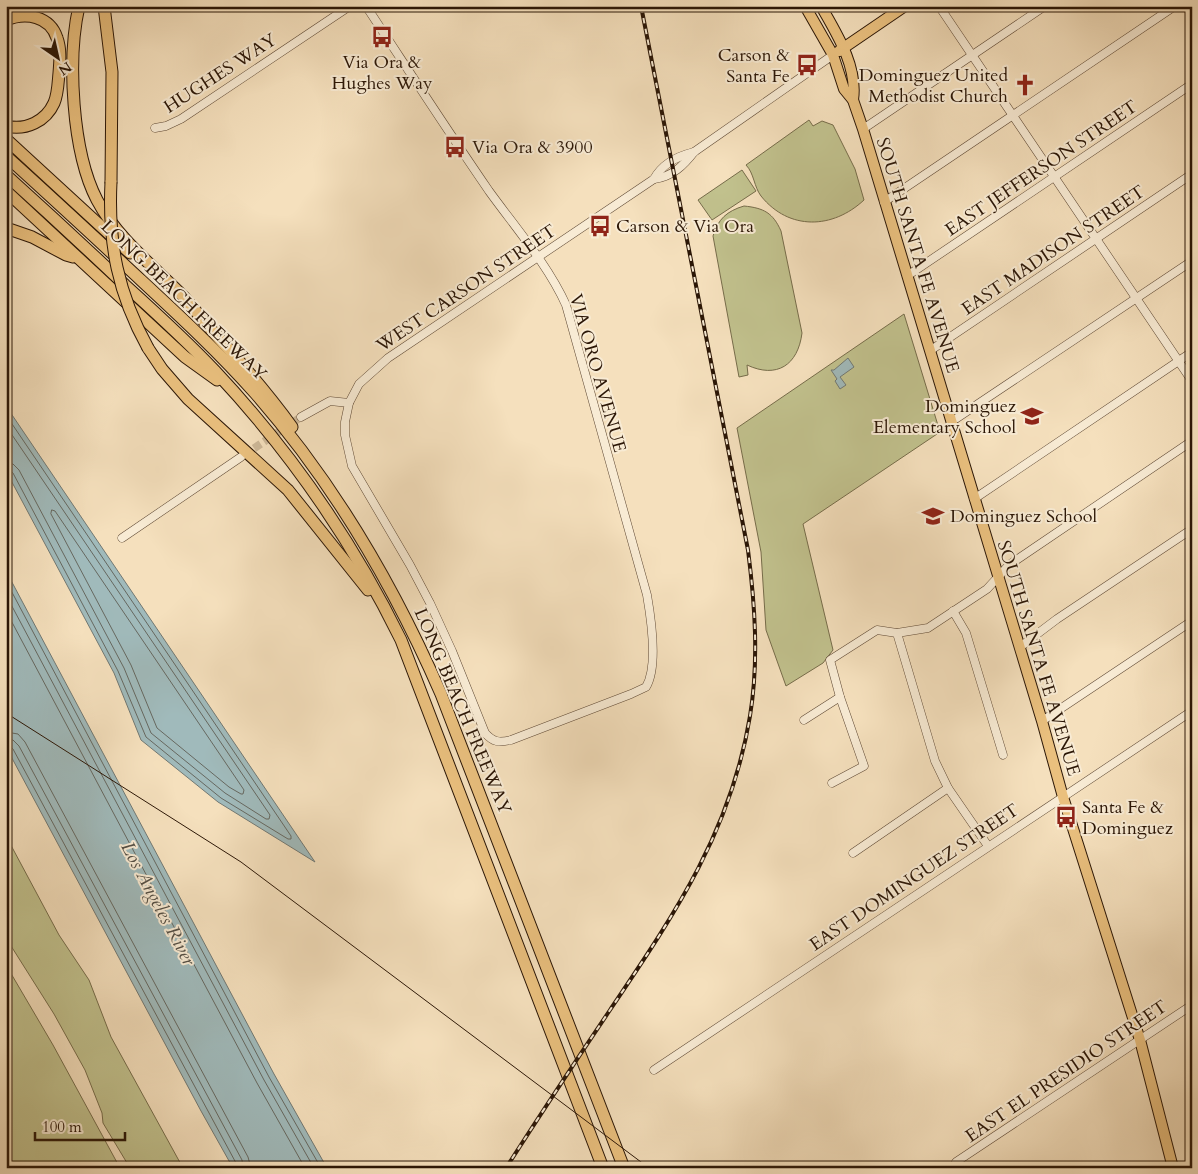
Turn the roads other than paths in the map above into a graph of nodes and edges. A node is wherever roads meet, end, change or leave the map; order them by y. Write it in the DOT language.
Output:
graph roads {
  1 [pos="12,6"];
  2 [pos="79,6"];
  3 [pos="104,6"];
  4 [pos="350,6"];
  5 [pos="366,6"];
  6 [pos="805,6"];
  7 [pos="821,6"];
  8 [pos="905,6"];
  9 [pos="939,6"];
  10 [pos="1045,6"];
  11 [pos="1175,6"];
  12 [pos="6,10"];
  13 [pos="6,20"];
  14 [pos="844,48"];
  15 [pos="833,55"];
  16 [pos="972,56"];
  17 [pos="1192,84"];
  18 [pos="853,100"];
  19 [pos="1013,116"];
  20 [pos="6,126"];
  21 [pos="155,128"];
  22 [pos="863,129"];
  23 [pos="6,139"];
  24 [pos="6,156"];
  25 [pos="1192,174"];
  26 [pos="6,175"];
  27 [pos="1054,177"];
  28 [pos="6,191"];
  29 [pos="884,202"];
  30 [pos="6,228"];
  31 [pos="1096,239"];
  32 [pos="537,258"];
  33 [pos="79,259"];
  34 [pos="1192,261"];
  35 [pos="907,276"];
  36 [pos="1136,298"];
  37 [pos="195,311"];
  38 [pos="931,350"];
  39 [pos="1192,352"];
  40 [pos="1178,361"];
  41 [pos="1192,381"];
  42 [pos="238,396"];
  43 [pos="349,403"];
  44 [pos="301,417"];
  45 [pos="952,422"];
  46 [pos="1192,441"];
  47 [pos="241,457"];
  48 [pos="323,479"];
  49 [pos="974,499"];
  50 [pos="1192,528"];
  51 [pos="122,538"];
  52 [pos="998,577"];
  53 [pos="953,611"];
  54 [pos="389,616"];
  55 [pos="1192,621"];
  56 [pos="897,633"];
  57 [pos="1020,647"];
  58 [pos="840,697"];
  59 [pos="1192,711"];
  60 [pos="804,720"];
  61 [pos="1042,721"];
  62 [pos="1003,755"];
  63 [pos="832,783"];
  64 [pos="948,788"];
  65 [pos="1063,796"];
  66 [pos="988,846"];
  67 [pos="853,853"];
  68 [pos="1192,1005"];
  69 [pos="1140,1040"];
  70 [pos="654,1070"];
  71 [pos="956,1162"];
  72 [pos="603,1168"];
  73 [pos="624,1168"];
  74 [pos="1173,1168"];
  1 -- 12 [label="highway"];
  2 -- 37 [label="highway"];
  3 -- 54 [label="highway, bridge"];
  4 -- 21 [label="street, HUGHES WAY"];
  5 -- 32 [label="street, VIA ORO AVENUE"];
  6 -- 15 [label="main road, SOUTH SANTA FE AVENUE"];
  7 -- 14 [label="main road, SOUTH SANTA FE AVENUE"];
  8 -- 14 [label="main road"];
  9 -- 16 [label="street"];
  10 -- 16 [label="street"];
  11 -- 19 [label="street"];
  13 -- 20 [label="highway"];
  14 -- 15 [label="main road"];
  14 -- 18 [label="main road, SOUTH SANTA FE AVENUE"];
  15 -- 18 [label="main road, SOUTH SANTA FE AVENUE"];
  15 -- 32 [label="street, WEST CARSON STREET"];
  16 -- 19 [label="street"];
  16 -- 22 [label="street"];
  17 -- 27 [label="street, EAST JEFFERSON STREET"];
  18 -- 22 [label="main road, SOUTH SANTA FE AVENUE"];
  19 -- 27 [label="street"];
  19 -- 29 [label="street"];
  22 -- 29 [label="main road, SOUTH SANTA FE AVENUE"];
  23 -- 37 [label="highway"];
  24 -- 48 [label="highway, LONG BEACH FREEWAY"];
  25 -- 31 [label="street, EAST MADISON STREET"];
  26 -- 42 [label="highway, LONG BEACH FREEWAY"];
  27 -- 31 [label="street"];
  27 -- 35 [label="street, EAST JEFFERSON STREET"];
  28 -- 33 [label="highway"];
  29 -- 35 [label="main road, SOUTH SANTA FE AVENUE"];
  30 -- 33 [label="highway"];
  31 -- 36 [label="street"];
  31 -- 38 [label="street, EAST MADISON STREET"];
  32 -- 43 [label="street, WEST CARSON STREET"];
  32 -- 43 [label="street, VIA ORO AVENUE"];
  33 -- 42 [label="highway"];
  34 -- 36 [label="street"];
  35 -- 38 [label="main road, SOUTH SANTA FE AVENUE"];
  36 -- 40 [label="street"];
  36 -- 45 [label="street"];
  37 -- 48 [label="highway"];
  38 -- 45 [label="main road, SOUTH SANTA FE AVENUE"];
  39 -- 40 [label="street"];
  40 -- 41 [label="street"];
  40 -- 49 [label="street"];
  42 -- 54 [label="highway, LONG BEACH FREEWAY"];
  43 -- 44 [label="street"];
  45 -- 49 [label="main road, SOUTH SANTA FE AVENUE"];
  46 -- 52 [label="street"];
  47 -- 51 [label="street"];
  48 -- 73 [label="highway, LONG BEACH FREEWAY"];
  49 -- 52 [label="main road, SOUTH SANTA FE AVENUE"];
  50 -- 57 [label="street"];
  52 -- 53 [label="street"];
  52 -- 57 [label="main road, SOUTH SANTA FE AVENUE"];
  53 -- 56 [label="street"];
  53 -- 62 [label="street"];
  54 -- 72 [label="highway, LONG BEACH FREEWAY"];
  55 -- 61 [label="street"];
  56 -- 58 [label="street"];
  56 -- 64 [label="street"];
  57 -- 61 [label="main road, SOUTH SANTA FE AVENUE"];
  58 -- 60 [label="street"];
  58 -- 63 [label="street"];
  59 -- 65 [label="street, EAST DOMINGUEZ STREET"];
  61 -- 65 [label="main road, SOUTH SANTA FE AVENUE"];
  64 -- 66 [label="street"];
  64 -- 67 [label="street"];
  65 -- 66 [label="street, EAST DOMINGUEZ STREET"];
  65 -- 69 [label="main road, SOUTH SANTA FE AVENUE"];
  66 -- 70 [label="street, EAST DOMINGUEZ STREET"];
  68 -- 69 [label="street, EAST EL PRESIDIO STREET"];
  69 -- 71 [label="street, EAST EL PRESIDIO STREET"];
  69 -- 74 [label="main road, SOUTH SANTA FE AVENUE"];
}
